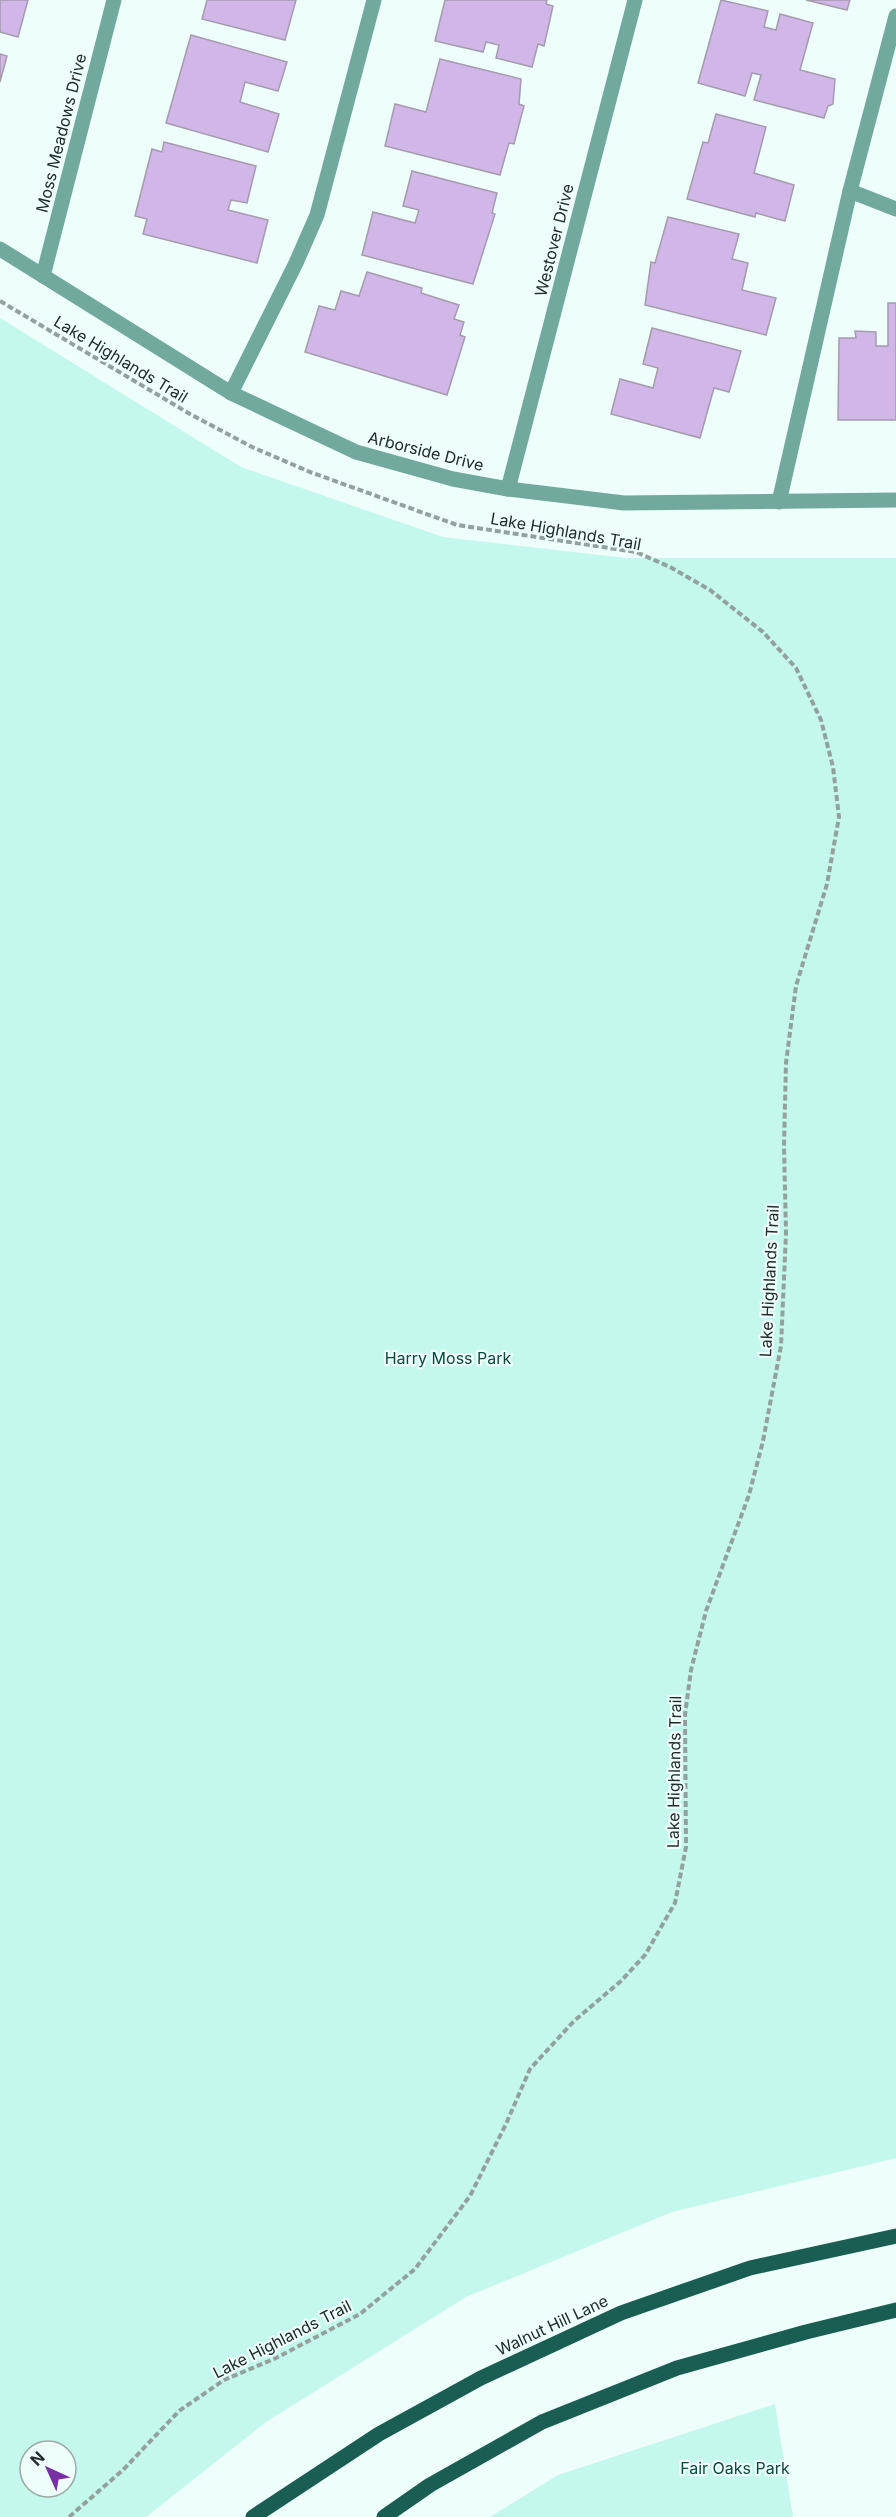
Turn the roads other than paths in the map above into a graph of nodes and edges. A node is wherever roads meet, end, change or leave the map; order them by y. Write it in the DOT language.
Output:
graph roads {
  1 [pos="114,0"];
  2 [pos="374,0"];
  3 [pos="634,0"];
  4 [pos="896,16"];
  5 [pos="850,190"];
  6 [pos="896,209"];
  7 [pos="0,249"];
  8 [pos="43,276"];
  9 [pos="231,393"];
  10 [pos="508,489"];
  11 [pos="896,500"];
  12 [pos="779,502"];
  13 [pos="896,2235"];
  14 [pos="896,2310"];
  15 [pos="253,2517"];
  16 [pos="384,2517"];
  1 -- 8 [label="street, Moss Meadows Drive"];
  2 -- 9 [label="street"];
  3 -- 10 [label="street, Westover Drive"];
  4 -- 5 [label="street"];
  5 -- 6 [label="street"];
  5 -- 12 [label="street"];
  7 -- 8 [label="street, Arborside Drive"];
  8 -- 9 [label="street, Arborside Drive"];
  9 -- 10 [label="street, Arborside Drive"];
  10 -- 12 [label="street, Arborside Drive"];
  11 -- 12 [label="street, Arborside Drive"];
  13 -- 15 [label="main road, Walnut Hill Lane"];
  14 -- 16 [label="main road"];
}
